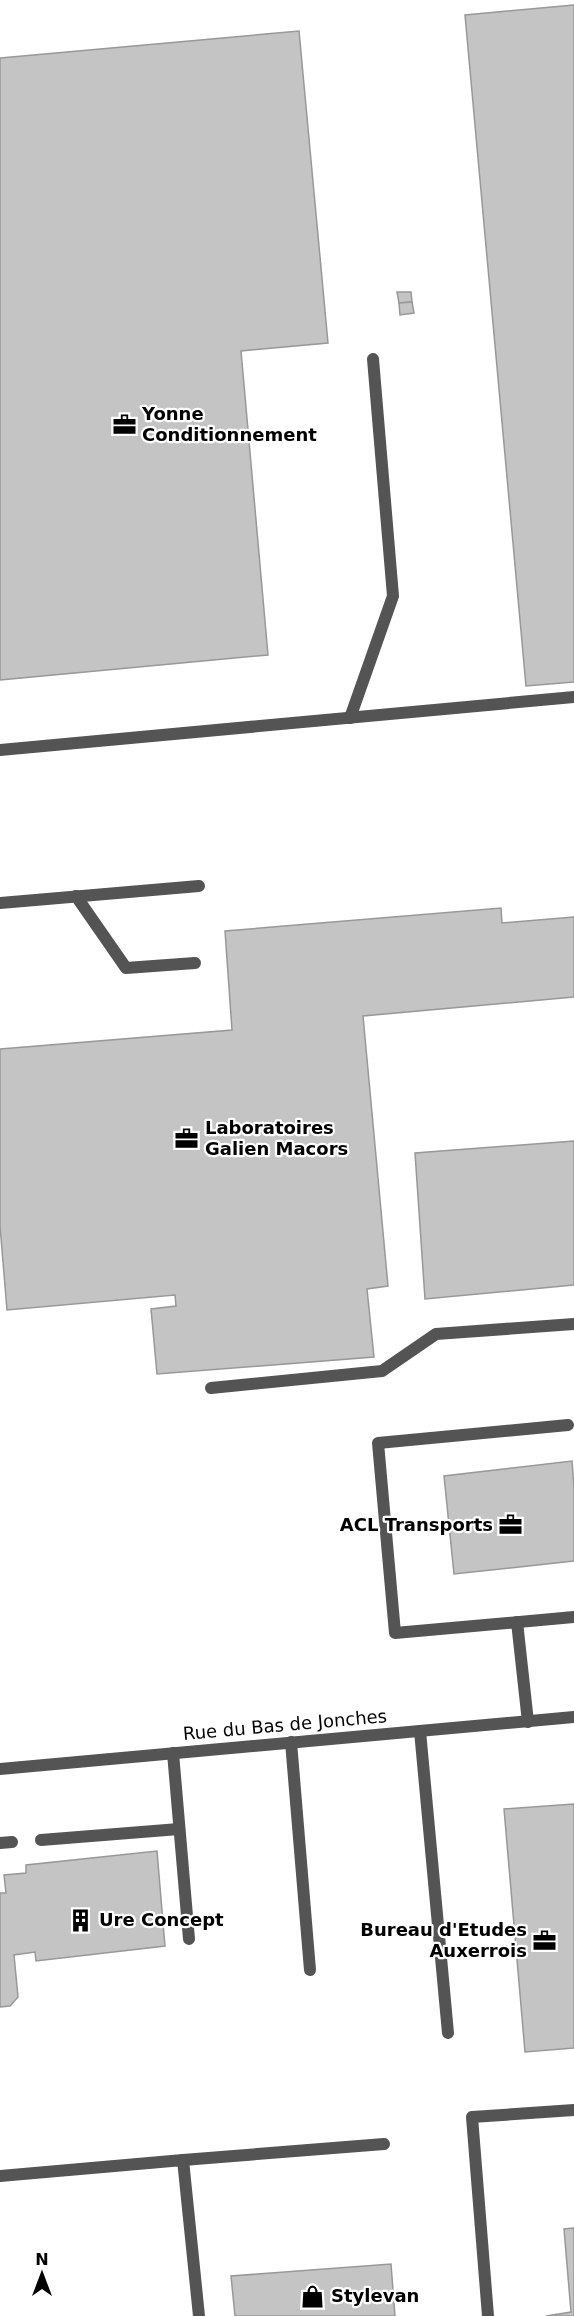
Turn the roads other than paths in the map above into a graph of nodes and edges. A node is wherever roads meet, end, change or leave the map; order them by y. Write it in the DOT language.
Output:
graph roads {
  1 [pos="373,359"];
  2 [pos="574,697"];
  3 [pos="350,718"];
  4 [pos="0,750"];
  5 [pos="199,886"];
  6 [pos="76,896"];
  7 [pos="0,903"];
  8 [pos="195,963"];
  9 [pos="574,1324"];
  10 [pos="211,1388"];
  11 [pos="568,1425"];
  12 [pos="574,1617"];
  13 [pos="517,1622"];
  14 [pos="574,1717"];
  15 [pos="528,1722"];
  16 [pos="420,1731"];
  17 [pos="291,1742"];
  18 [pos="173,1753"];
  19 [pos="0,1769"];
  20 [pos="179,1829"];
  21 [pos="41,1840"];
  22 [pos="189,1939"];
  23 [pos="310,1970"];
  24 [pos="448,2033"];
  25 [pos="574,2110"];
  26 [pos="384,2144"];
  27 [pos="183,2160"];
  28 [pos="0,2176"];
  29 [pos="199,2316"];
  30 [pos="488,2316"];
  1 -- 3 [label="street"];
  2 -- 3 [label="street"];
  3 -- 4 [label="street"];
  5 -- 6 [label="street"];
  6 -- 7 [label="street"];
  6 -- 8 [label="street"];
  9 -- 10 [label="street"];
  11 -- 13 [label="street"];
  12 -- 13 [label="street"];
  13 -- 15 [label="street"];
  14 -- 15 [label="street, Rue du Bas de Jonches"];
  15 -- 16 [label="street, Rue du Bas de Jonches"];
  16 -- 17 [label="street, Rue du Bas de Jonches"];
  16 -- 24 [label="street"];
  17 -- 18 [label="street, Rue du Bas de Jonches"];
  17 -- 23 [label="street"];
  18 -- 19 [label="street, Rue du Bas de Jonches"];
  18 -- 20 [label="street"];
  20 -- 21 [label="street"];
  20 -- 22 [label="street"];
  25 -- 30 [label="street"];
  26 -- 27 [label="street"];
  27 -- 28 [label="street"];
  27 -- 29 [label="street"];
}
